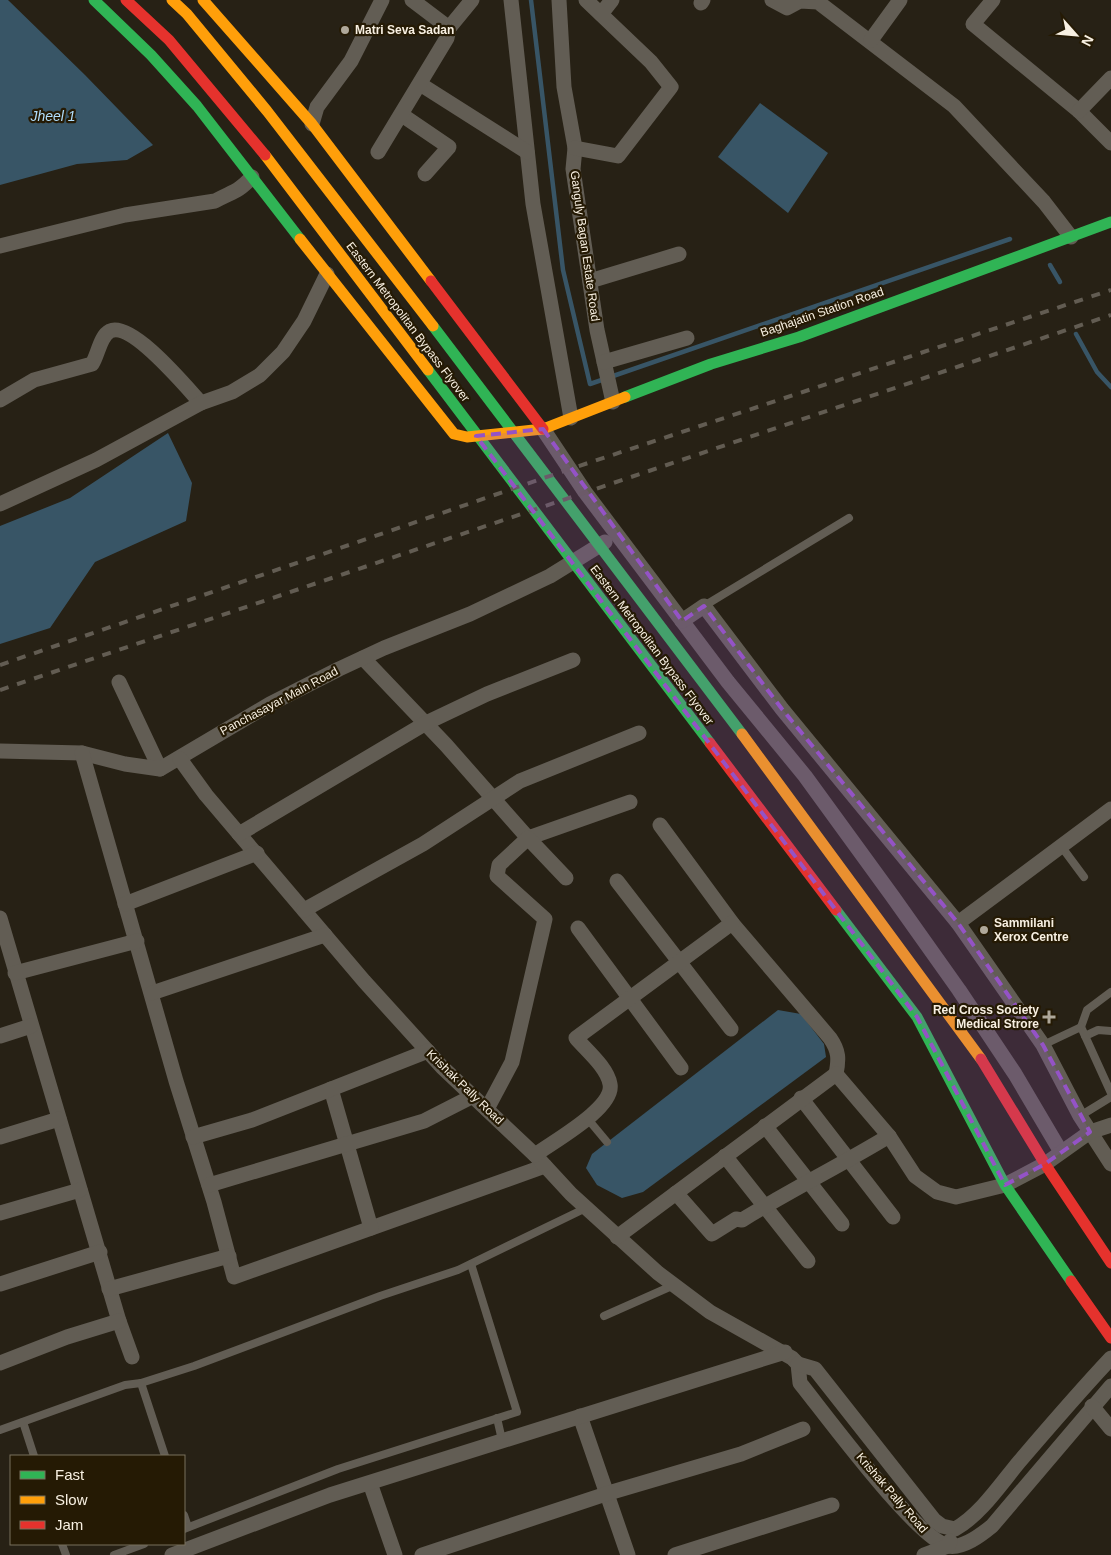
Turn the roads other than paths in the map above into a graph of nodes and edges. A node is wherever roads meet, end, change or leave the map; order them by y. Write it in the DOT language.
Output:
graph roads {
  1 [pos="94,0"];
  2 [pos="126,0"];
  3 [pos="172,0"];
  4 [pos="203,0"];
  5 [pos="382,0"];
  6 [pos="412,0"];
  7 [pos="472,0"];
  8 [pos="511,0"];
  9 [pos="559,0"];
  10 [pos="586,0"];
  11 [pos="612,0"];
  12 [pos="772,0"];
  13 [pos="900,0"];
  14 [pos="976,0"];
  15 [pos="993,0"];
  16 [pos="601,14"];
  17 [pos="973,24"];
  18 [pos="448,28"];
  19 [pos="871,40"];
  20 [pos="1111,78"];
  21 [pos="420,84"];
  22 [pos="1079,111"];
  23 [pos="402,114"];
  24 [pos="312,124"];
  25 [pos="1111,143"];
  26 [pos="575,148"];
  27 [pos="378,152"];
  28 [pos="527,152"];
  29 [pos="425,174"];
  30 [pos="252,177"];
  31 [pos="1111,222"];
  32 [pos="1072,237"];
  33 [pos="0,246"];
  34 [pos="679,254"];
  35 [pos="327,274"];
  36 [pos="590,281"];
  37 [pos="687,338"];
  38 [pos="606,373"];
  39 [pos="0,400"];
  40 [pos="612,402"];
  41 [pos="201,403"];
  42 [pos="571,418"];
  43 [pos="543,429"];
  44 [pos="0,504"];
  45 [pos="849,518"];
  46 [pos="617,535"];
  47 [pos="704,606"];
  48 [pos="682,621"];
  49 [pos="363,658"];
  50 [pos="572,660"];
  51 [pos="119,682"];
  52 [pos="426,723"];
  53 [pos="639,733"];
  54 [pos="0,751"];
  55 [pos="82,753"];
  56 [pos="180,759"];
  57 [pos="160,769"];
  58 [pos="494,798"];
  59 [pos="630,802"];
  60 [pos="1111,809"];
  61 [pos="660,825"];
  62 [pos="239,834"];
  63 [pos="528,838"];
  64 [pos="1061,846"];
  65 [pos="257,854"];
  66 [pos="1084,877"];
  67 [pos="566,878"];
  68 [pos="617,881"];
  69 [pos="125,904"];
  70 [pos="304,910"];
  71 [pos="0,918"];
  72 [pos="732,923"];
  73 [pos="958,923"];
  74 [pos="578,928"];
  75 [pos="325,935"];
  76 [pos="3,939"];
  77 [pos="137,941"];
  78 [pos="680,961"];
  79 [pos="15,973"];
  80 [pos="1111,992"];
  81 [pos="152,993"];
  82 [pos="628,999"];
  83 [pos="31,1026"];
  84 [pos="1081,1027"];
  85 [pos="731,1029"];
  86 [pos="1111,1031"];
  87 [pos="0,1036"];
  88 [pos="1085,1036"];
  89 [pos="1043,1044"];
  90 [pos="428,1051"];
  91 [pos="681,1068"];
  92 [pos="836,1074"];
  93 [pos="331,1089"];
  94 [pos="1111,1093"];
  95 [pos="473,1096"];
  96 [pos="1111,1097"];
  97 [pos="801,1098"];
  98 [pos="487,1109"];
  99 [pos="1080,1116"];
  100 [pos="587,1118"];
  101 [pos="58,1119"];
  102 [pos="1111,1125"];
  103 [pos="765,1126"];
  104 [pos="1090,1132"];
  105 [pos="889,1136"];
  106 [pos="0,1137"];
  107 [pos="193,1137"];
  108 [pos="607,1142"];
  109 [pos="345,1144"];
  110 [pos="1061,1152"];
  111 [pos="534,1155"];
  112 [pos="725,1156"];
  113 [pos="850,1160"];
  114 [pos="1045,1164"];
  115 [pos="1111,1164"];
  116 [pos="545,1166"];
  117 [pos="808,1180"];
  118 [pos="208,1184"];
  119 [pos="1005,1185"];
  120 [pos="80,1190"];
  121 [pos="676,1193"];
  122 [pos="765,1206"];
  123 [pos="586,1208"];
  124 [pos="0,1214"];
  125 [pos="893,1217"];
  126 [pos="842,1224"];
  127 [pos="371,1228"];
  128 [pos="617,1237"];
  129 [pos="100,1252"];
  130 [pos="229,1256"];
  131 [pos="808,1261"];
  132 [pos="1111,1263"];
  133 [pos="470,1264"];
  134 [pos="0,1284"];
  135 [pos="674,1285"];
  136 [pos="109,1289"];
  137 [pos="604,1316"];
  138 [pos="119,1321"];
  139 [pos="1111,1338"];
  140 [pos="785,1352"];
  141 [pos="132,1357"];
  142 [pos="1111,1358"];
  143 [pos="0,1363"];
  144 [pos="798,1364"];
  145 [pos="141,1383"];
  146 [pos="1111,1386"];
  147 [pos="1092,1406"];
  148 [pos="580,1416"];
  149 [pos="497,1418"];
  150 [pos="24,1422"];
  151 [pos="803,1429"];
  152 [pos="1111,1429"];
  153 [pos="0,1430"];
  154 [pos="502,1440"];
  155 [pos="34,1455"];
  156 [pos="165,1455"];
  157 [pos="370,1484"];
  158 [pos="608,1495"];
  159 [pos="832,1505"];
  160 [pos="186,1528"];
  161 [pos="954,1529"];
  162 [pos="141,1545"];
  163 [pos="948,1546"];
  164 [pos="927,1554"];
  165 [pos="114,1555"];
  166 [pos="172,1555"];
  167 [pos="395,1555"];
  168 [pos="422,1555"];
  169 [pos="628,1555"];
  170 [pos="675,1555"];
  1 -- 30 [label="main road"];
  2 -- 119 [label="main road, Eastern Metropolitan Bypass Flyover"];
  3 -- 114 [label="main road, Eastern Metropolitan Bypass Flyover"];
  4 -- 24 [label="main road"];
  5 -- 24 [label="street"];
  6 -- 18 [label="street"];
  7 -- 18 [label="street"];
  8 -- 28 [label="street"];
  9 -- 26 [label="street, Ganguly Bagan Estate Road"];
  10 -- 16 [label="street"];
  11 -- 16 [label="street"];
  12 -- 19 [label="street"];
  13 -- 19 [label="street"];
  14 -- 17 [label="street"];
  15 -- 17 [label="street"];
  16 -- 26 [label="street"];
  17 -- 22 [label="street"];
  18 -- 21 [label="street"];
  19 -- 32 [label="street"];
  20 -- 22 [label="street"];
  21 -- 23 [label="street"];
  21 -- 28 [label="street"];
  22 -- 25 [label="street"];
  23 -- 27 [label="street"];
  23 -- 29 [label="street"];
  24 -- 43 [label="main road"];
  26 -- 36 [label="street, Ganguly Bagan Estate Road"];
  28 -- 42 [label="street"];
  30 -- 33 [label="street"];
  30 -- 35 [label="main road"];
  31 -- 32 [label="main road, Baghajatin Station Road"];
  32 -- 40 [label="main road, Baghajatin Station Road"];
  34 -- 36 [label="street"];
  35 -- 41 [label="street"];
  35 -- 43 [label="main road, Baghajatin Station Road"];
  36 -- 38 [label="street, Ganguly Bagan Estate Road"];
  37 -- 38 [label="street"];
  38 -- 40 [label="street, Ganguly Bagan Estate Road"];
  39 -- 41 [label="street"];
  40 -- 42 [label="main road, Baghajatin Station Road"];
  41 -- 44 [label="street"];
  42 -- 43 [label="main road, Baghajatin Station Road"];
  43 -- 46 [label="street"];
  45 -- 47 [label="lane"];
  46 -- 48 [label="street"];
  46 -- 49 [label="street, Panchasayar Main Road"];
  47 -- 48 [label="street"];
  47 -- 73 [label="street"];
  48 -- 110 [label="street"];
  49 -- 52 [label="street"];
  49 -- 56 [label="street, Panchasayar Main Road"];
  50 -- 52 [label="street"];
  51 -- 57 [label="street"];
  52 -- 58 [label="street"];
  52 -- 62 [label="street"];
  53 -- 58 [label="street"];
  54 -- 55 [label="street"];
  55 -- 57 [label="street"];
  55 -- 69 [label="street"];
  56 -- 57 [label="street, Panchasayar Main Road"];
  56 -- 62 [label="street, Krishak Pally Road"];
  58 -- 63 [label="street"];
  58 -- 70 [label="street"];
  59 -- 63 [label="street"];
  60 -- 64 [label="street"];
  61 -- 72 [label="street"];
  62 -- 65 [label="street, Krishak Pally Road"];
  63 -- 67 [label="street"];
  63 -- 98 [label="street"];
  64 -- 66 [label="lane"];
  64 -- 73 [label="street"];
  65 -- 69 [label="street"];
  65 -- 70 [label="street, Krishak Pally Road"];
  68 -- 78 [label="street"];
  69 -- 77 [label="street"];
  70 -- 75 [label="street, Krishak Pally Road"];
  71 -- 76 [label="street"];
  72 -- 78 [label="street"];
  72 -- 92 [label="street"];
  73 -- 89 [label="street"];
  74 -- 82 [label="street"];
  75 -- 81 [label="street"];
  75 -- 90 [label="street, Krishak Pally Road"];
  76 -- 79 [label="street"];
  77 -- 79 [label="street"];
  77 -- 81 [label="street"];
  78 -- 82 [label="street"];
  78 -- 85 [label="street"];
  79 -- 83 [label="street"];
  80 -- 84 [label="lane"];
  81 -- 107 [label="street"];
  82 -- 91 [label="street"];
  82 -- 100 [label="street"];
  83 -- 87 [label="street"];
  83 -- 101 [label="street"];
  84 -- 88 [label="lane"];
  84 -- 89 [label="lane"];
  86 -- 88 [label="lane"];
  88 -- 94 [label="lane"];
  89 -- 99 [label="street"];
  90 -- 93 [label="street"];
  90 -- 95 [label="street, Krishak Pally Road"];
  92 -- 97 [label="street"];
  92 -- 105 [label="street"];
  93 -- 107 [label="street"];
  93 -- 109 [label="street"];
  95 -- 98 [label="street, Krishak Pally Road"];
  95 -- 109 [label="street"];
  96 -- 99 [label="lane"];
  97 -- 103 [label="street"];
  97 -- 113 [label="street"];
  98 -- 111 [label="street, Krishak Pally Road"];
  99 -- 104 [label="street"];
  100 -- 108 [label="lane"];
  100 -- 111 [label="street"];
  101 -- 106 [label="street"];
  101 -- 120 [label="street"];
  102 -- 104 [label="street"];
  103 -- 112 [label="street"];
  103 -- 117 [label="street"];
  104 -- 110 [label="street"];
  104 -- 115 [label="street"];
  105 -- 113 [label="street"];
  105 -- 119 [label="street"];
  107 -- 118 [label="street"];
  109 -- 118 [label="street"];
  109 -- 127 [label="street"];
  110 -- 114 [label="street"];
  111 -- 116 [label="street, Krishak Pally Road"];
  112 -- 121 [label="street"];
  112 -- 122 [label="street"];
  113 -- 117 [label="street"];
  113 -- 125 [label="street"];
  114 -- 119 [label="street"];
  114 -- 132 [label="main road, Eastern Metropolitan Bypass Flyover"];
  116 -- 123 [label="street, Krishak Pally Road"];
  116 -- 127 [label="street"];
  117 -- 122 [label="street"];
  117 -- 126 [label="street"];
  118 -- 130 [label="street"];
  119 -- 139 [label="main road, Eastern Metropolitan Bypass Flyover"];
  120 -- 124 [label="street"];
  120 -- 129 [label="street"];
  121 -- 122 [label="street"];
  121 -- 128 [label="street"];
  122 -- 131 [label="street"];
  123 -- 128 [label="street, Krishak Pally Road"];
  123 -- 133 [label="lane"];
  127 -- 130 [label="street"];
  128 -- 135 [label="street, Krishak Pally Road"];
  129 -- 134 [label="street"];
  129 -- 136 [label="street"];
  130 -- 136 [label="street"];
  133 -- 145 [label="lane"];
  133 -- 149 [label="lane"];
  135 -- 137 [label="lane"];
  135 -- 140 [label="street, Krishak Pally Road"];
  136 -- 138 [label="street"];
  138 -- 141 [label="street"];
  138 -- 143 [label="street"];
  140 -- 144 [label="street, Krishak Pally Road"];
  140 -- 148 [label="street"];
  142 -- 161 [label="street"];
  144 -- 161 [label="street, Krishak Pally Road"];
  144 -- 163 [label="street, Krishak Pally Road"];
  145 -- 150 [label="lane"];
  145 -- 156 [label="lane"];
  146 -- 147 [label="street"];
  147 -- 152 [label="street"];
  147 -- 163 [label="street"];
  148 -- 154 [label="street"];
  148 -- 158 [label="street"];
  149 -- 154 [label="lane"];
  149 -- 160 [label="lane"];
  150 -- 153 [label="lane"];
  150 -- 155 [label="lane"];
  151 -- 158 [label="street"];
  154 -- 157 [label="street"];
  157 -- 166 [label="street"];
  157 -- 167 [label="street"];
  158 -- 168 [label="street"];
  158 -- 169 [label="street"];
  159 -- 170 [label="street"];
  161 -- 163 [label="street"];
  162 -- 165 [label="lane"];
  163 -- 164 [label="street"];
}
